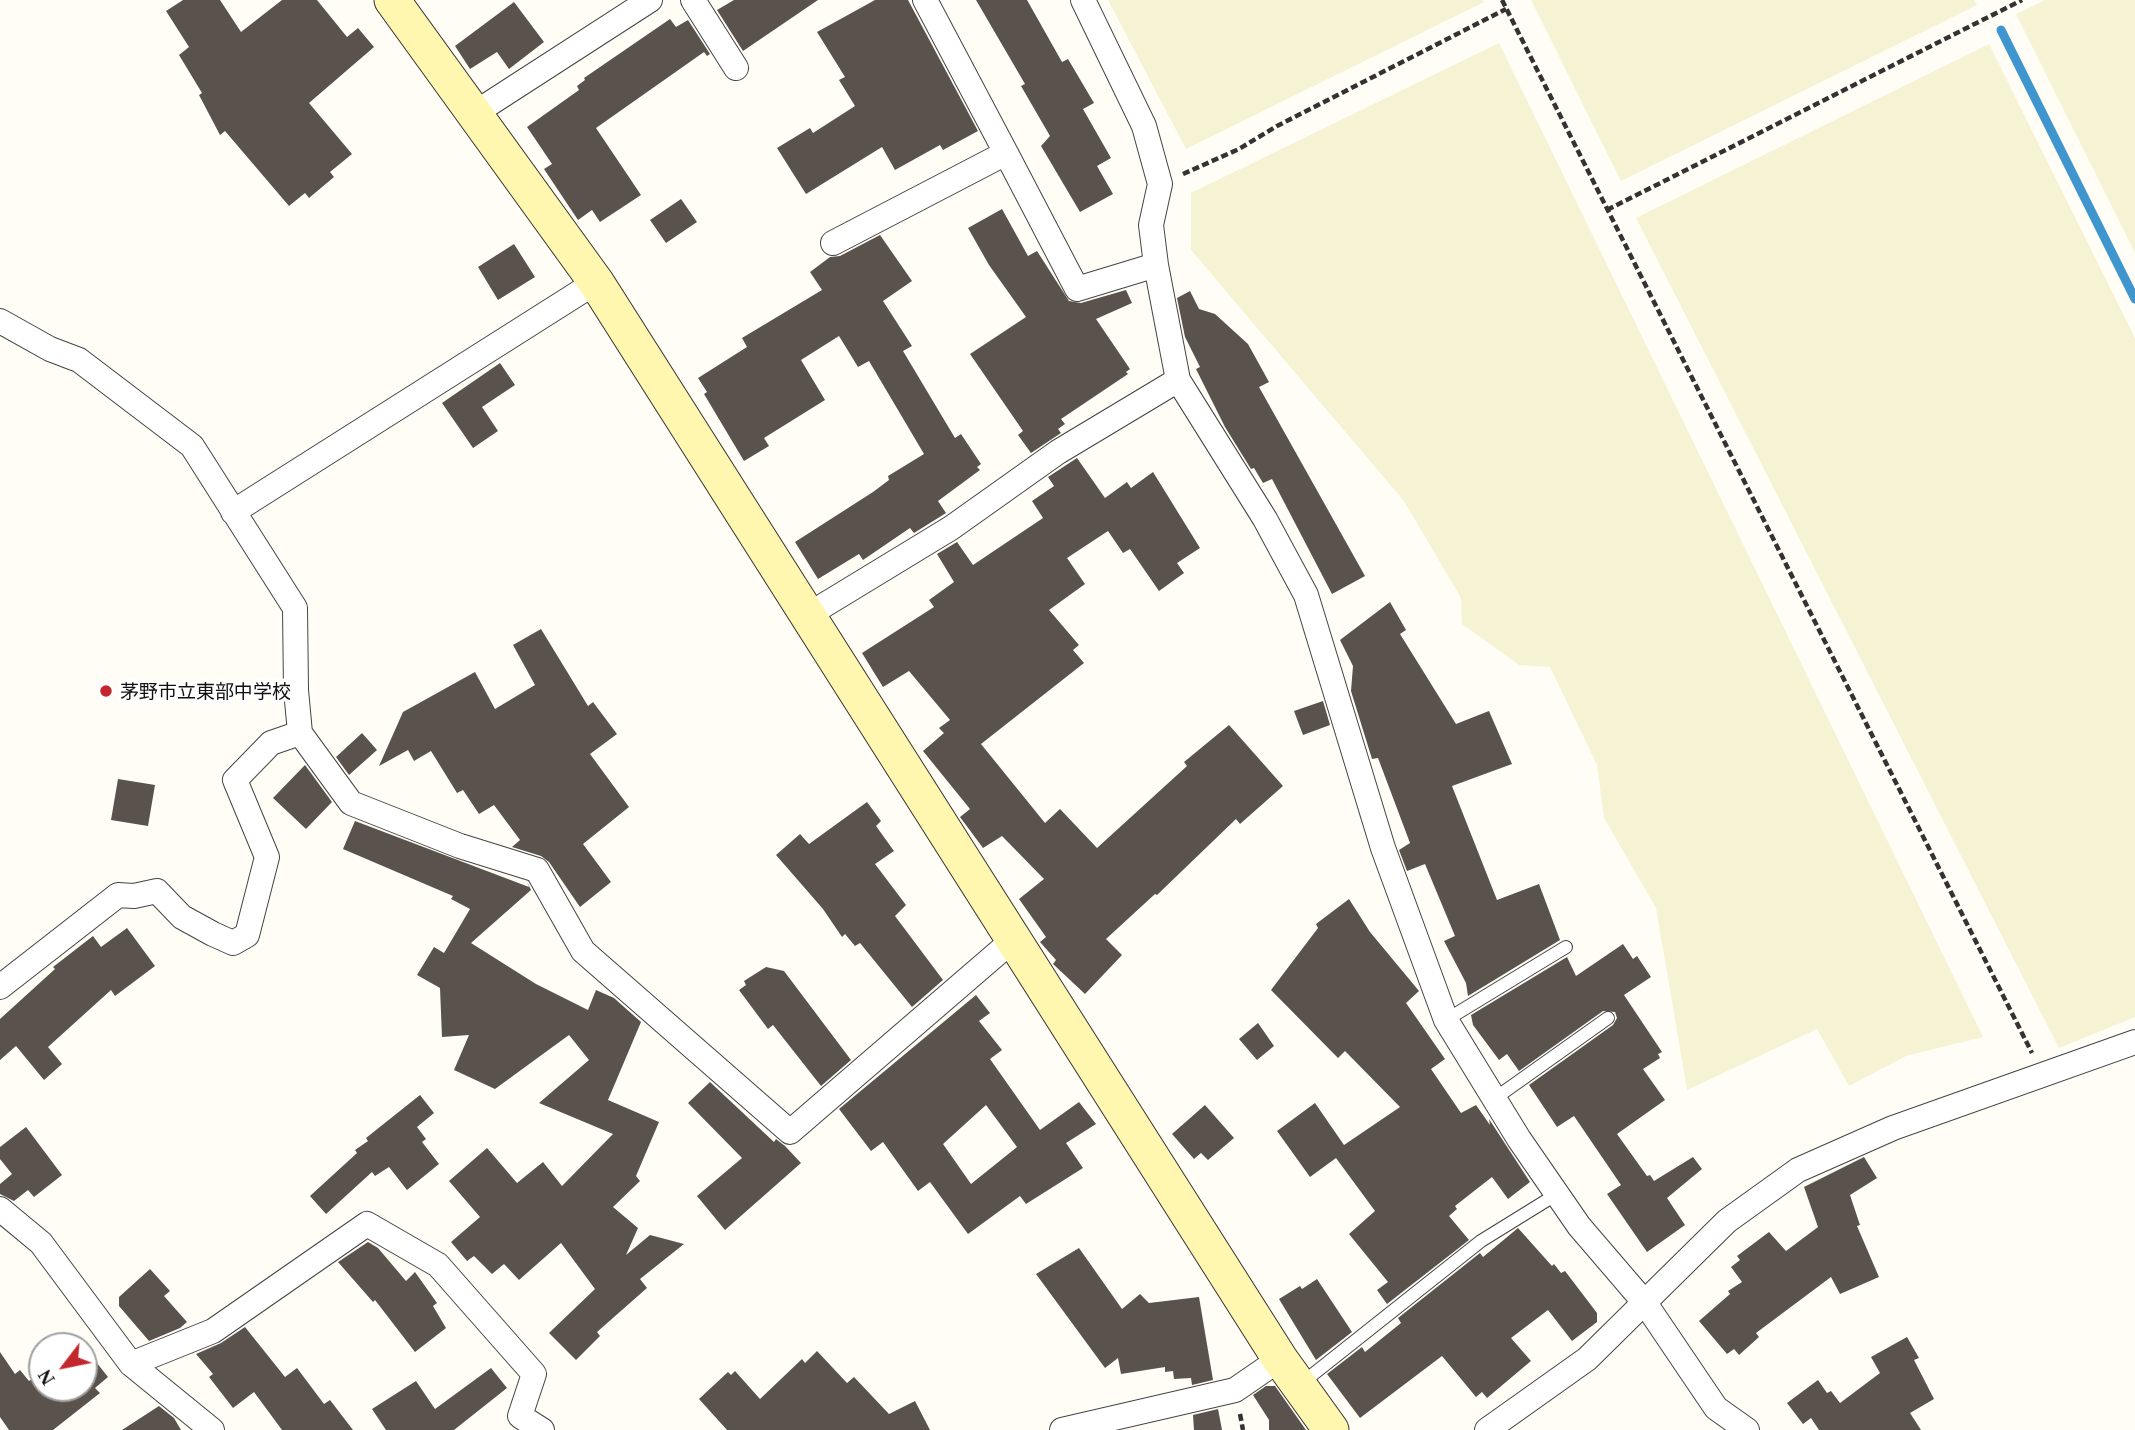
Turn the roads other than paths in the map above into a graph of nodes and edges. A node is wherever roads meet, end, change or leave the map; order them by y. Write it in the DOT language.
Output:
graph roads {
  1 [pos="392,0"];
  2 [pos="650,0"];
  3 [pos="693,0"];
  4 [pos="925,0"];
  5 [pos="1083,0"];
  6 [pos="736,68"];
  7 [pos="475,113"];
  8 [pos="1006,153"];
  9 [pos="833,243"];
  10 [pos="1156,265"];
  11 [pos="596,282"];
  12 [pos="0,321"];
  13 [pos="1178,380"];
  14 [pos="233,512"];
  15 [pos="808,615"];
  16 [pos="300,733"];
  17 [pos="1014,939"];
  18 [pos="1566,947"];
  19 [pos="0,987"];
  20 [pos="1608,1018"];
  21 [pos="1446,1020"];
  22 [pos="2135,1042"];
  23 [pos="1494,1099"];
  24 [pos="1557,1194"];
  25 [pos="0,1209"];
  26 [pos="1645,1303"];
  27 [pos="131,1364"];
  28 [pos="1289,1372"];
  29 [pos="212,1430"];
  30 [pos="542,1430"];
  31 [pos="1062,1430"];
  32 [pos="1331,1430"];
  33 [pos="1487,1430"];
  34 [pos="1747,1430"];
  1 -- 7 [label="street"];
  2 -- 7 [label="street"];
  3 -- 6 [label="street"];
  4 -- 8 [label="street"];
  5 -- 10 [label="street"];
  7 -- 11 [label="street"];
  8 -- 9 [label="street"];
  8 -- 10 [label="street"];
  10 -- 13 [label="street"];
  11 -- 14 [label="street"];
  11 -- 15 [label="street"];
  12 -- 14 [label="street"];
  13 -- 15 [label="street"];
  13 -- 21 [label="street"];
  14 -- 16 [label="street"];
  15 -- 17 [label="street"];
  16 -- 17 [label="street"];
  16 -- 19 [label="street"];
  17 -- 28 [label="street"];
  18 -- 21 [label="lane"];
  20 -- 23 [label="lane"];
  21 -- 23 [label="street"];
  22 -- 26 [label="street"];
  23 -- 24 [label="street"];
  24 -- 26 [label="street"];
  24 -- 28 [label="lane"];
  25 -- 27 [label="street"];
  26 -- 33 [label="street"];
  26 -- 34 [label="street"];
  27 -- 29 [label="street"];
  27 -- 30 [label="street"];
  28 -- 31 [label="street"];
  28 -- 32 [label="street"];
}
